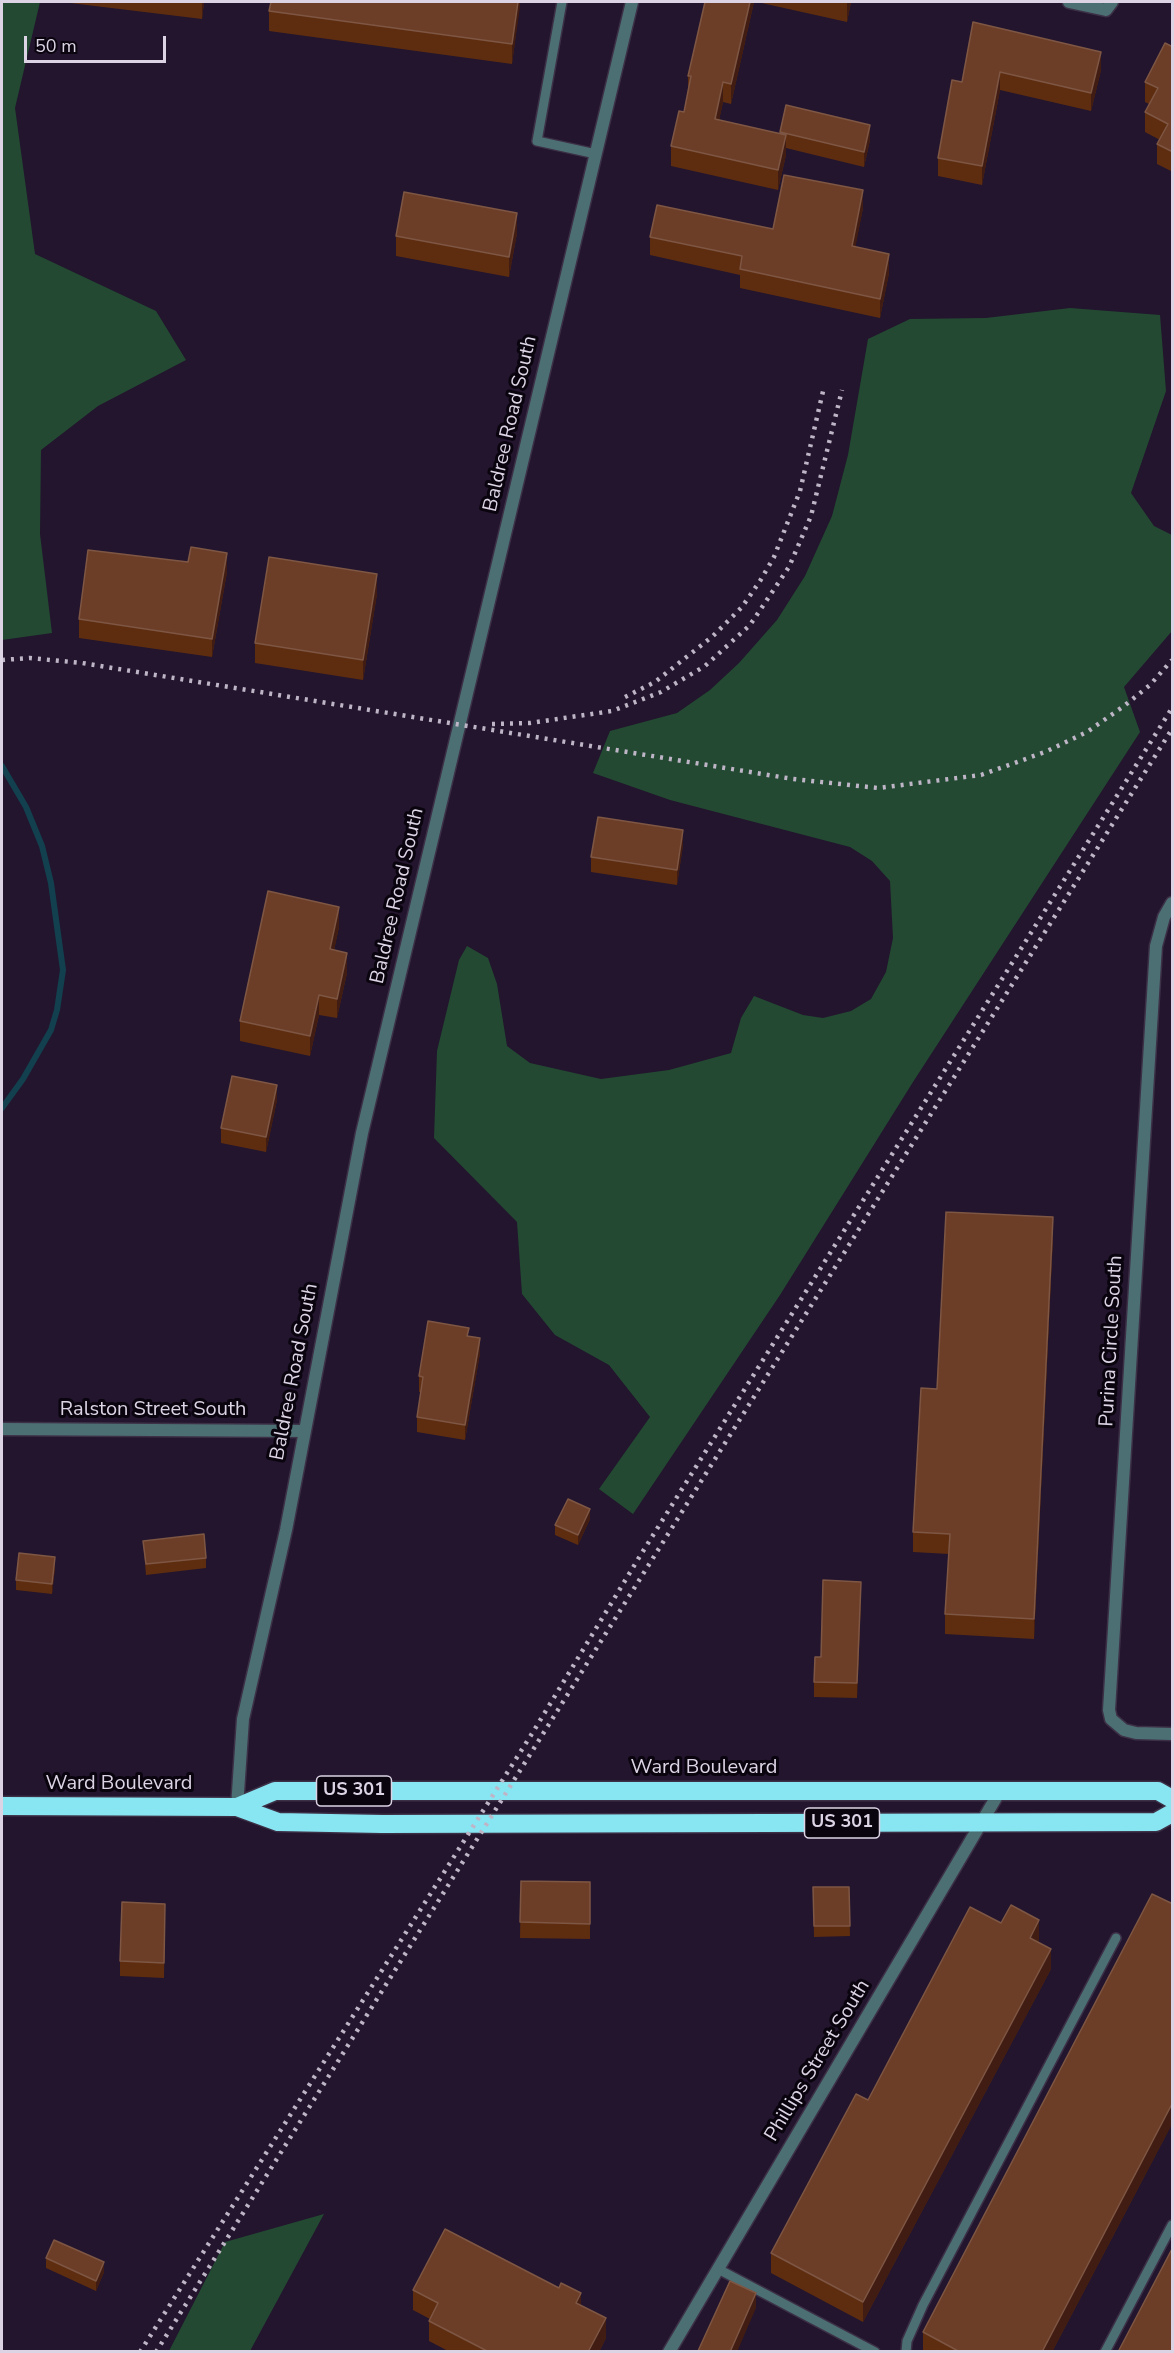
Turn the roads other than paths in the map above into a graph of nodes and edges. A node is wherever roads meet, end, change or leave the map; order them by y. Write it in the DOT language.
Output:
graph roads {
  1 [pos="562,2"];
  2 [pos="632,2"];
  3 [pos="1069,2"];
  4 [pos="1112,2"];
  5 [pos="596,154"];
  6 [pos="1173,903"];
  7 [pos="2,1429"];
  8 [pos="304,1431"];
  9 [pos="1173,1734"];
  10 [pos="1000,1791"];
  11 [pos="1173,1799"];
  12 [pos="2,1806"];
  13 [pos="237,1807"];
  14 [pos="1173,1813"];
  15 [pos="982,1822"];
  16 [pos="1116,1938"];
  17 [pos="1173,2225"];
  18 [pos="718,2269"];
  19 [pos="669,2352"];
  20 [pos="875,2352"];
  21 [pos="906,2352"];
  22 [pos="1105,2352"];
  1 -- 5 [label="lane"];
  2 -- 5 [label="street, Baldree Road South"];
  3 -- 4 [label="street"];
  5 -- 8 [label="street, Baldree Road South"];
  6 -- 9 [label="street, Purina Circle South"];
  7 -- 8 [label="street, Ralston Street South"];
  8 -- 13 [label="street, Baldree Road South"];
  10 -- 11 [label="highway, Ward Boulevard / US 301"];
  10 -- 13 [label="highway, Ward Boulevard / US 301"];
  10 -- 15 [label="street, Phillips Street South"];
  12 -- 13 [label="highway, Ward Boulevard"];
  13 -- 15 [label="highway, Ward Boulevard / US 301"];
  14 -- 15 [label="highway, Ward Boulevard / US 301"];
  15 -- 18 [label="street, Phillips Street South"];
  16 -- 21 [label="lane"];
  17 -- 22 [label="lane"];
  18 -- 19 [label="street, Phillips Street South"];
  18 -- 20 [label="lane"];
}
